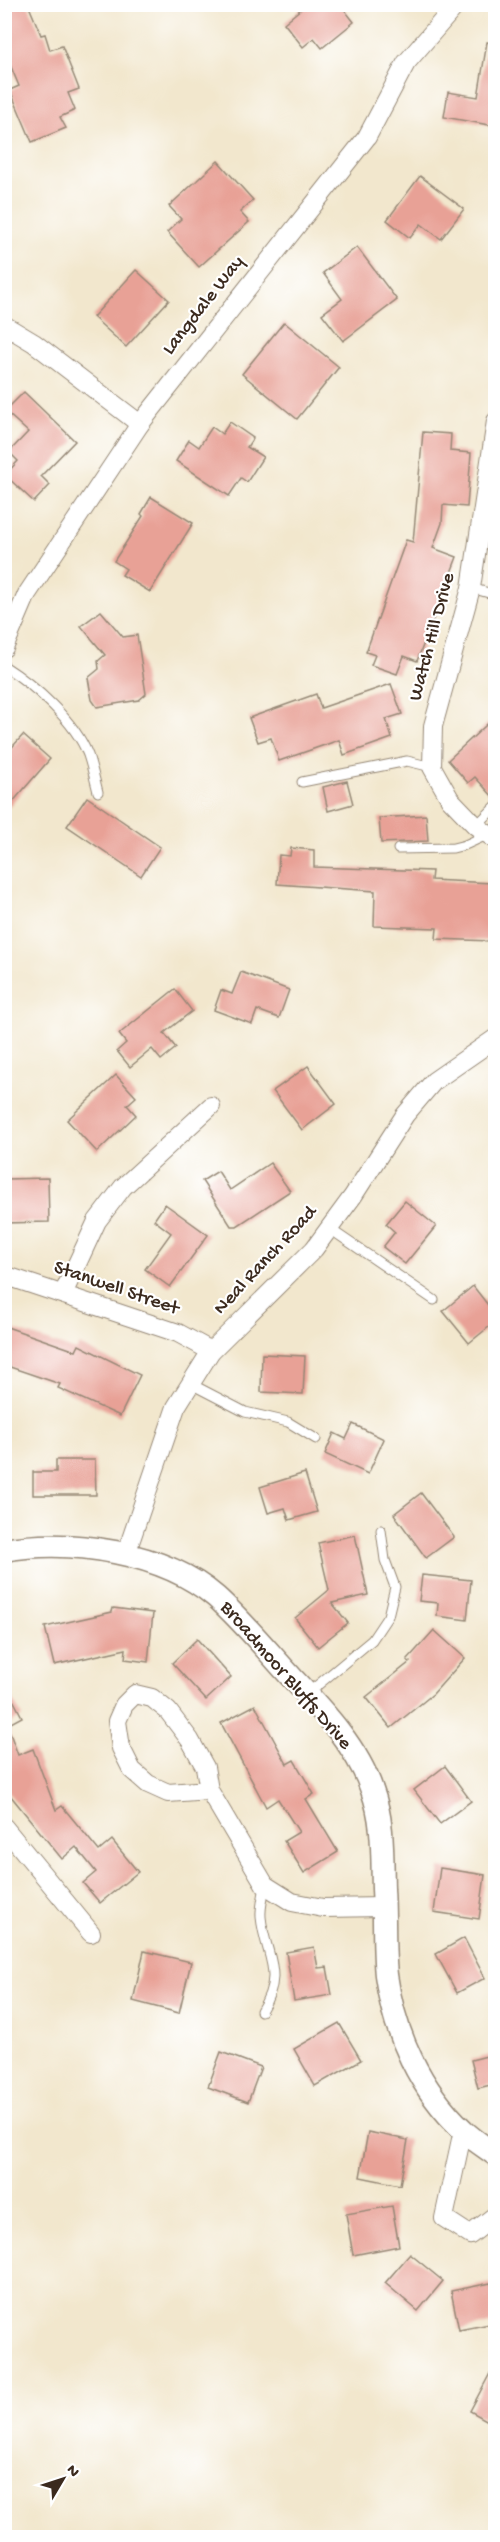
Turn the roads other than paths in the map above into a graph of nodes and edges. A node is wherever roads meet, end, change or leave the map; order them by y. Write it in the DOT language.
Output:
graph roads {
  1 [pos="458,4"];
  2 [pos="4,324"];
  3 [pos="495,422"];
  4 [pos="140,423"];
  5 [pos="471,588"];
  6 [pos="495,595"];
  7 [pos="4,648"];
  8 [pos="4,666"];
  9 [pos="432,767"];
  10 [pos="302,782"];
  11 [pos="98,792"];
  12 [pos="495,806"];
  13 [pos="486,834"];
  14 [pos="398,849"];
  15 [pos="495,1038"];
  16 [pos="211,1107"];
  17 [pos="330,1229"];
  18 [pos="4,1275"];
  19 [pos="63,1293"];
  20 [pos="434,1300"];
  21 [pos="211,1351"];
  22 [pos="191,1384"];
  23 [pos="316,1439"];
  24 [pos="381,1530"];
  25 [pos="4,1550"];
  26 [pos="126,1554"];
  27 [pos="307,1694"];
  28 [pos="209,1790"];
  29 [pos="4,1827"];
  30 [pos="265,1885"];
  31 [pos="384,1907"];
  32 [pos="91,1934"];
  33 [pos="261,2011"];
  34 [pos="463,2130"];
  35 [pos="495,2156"];
  36 [pos="495,2216"];
  1 -- 4 [label="street, Langdale Way"];
  2 -- 4 [label="street"];
  3 -- 5 [label="street, Watch Hill Drive"];
  4 -- 7 [label="street, Langdale Way"];
  5 -- 6 [label="lane"];
  5 -- 9 [label="street, Watch Hill Drive"];
  8 -- 11 [label="lane"];
  9 -- 10 [label="lane"];
  9 -- 13 [label="street"];
  12 -- 13 [label="lane"];
  13 -- 14 [label="lane"];
  15 -- 17 [label="street, Neal Ranch Road"];
  16 -- 19 [label="street"];
  17 -- 20 [label="lane"];
  17 -- 21 [label="street, Neal Ranch Road"];
  18 -- 19 [label="street, Stanwell Street"];
  19 -- 21 [label="street, Stanwell Street"];
  21 -- 22 [label="street, Neal Ranch Road"];
  22 -- 23 [label="lane"];
  22 -- 26 [label="street, Neal Ranch Road"];
  24 -- 27 [label="lane"];
  25 -- 26 [label="street, Broadmoor Bluffs Drive"];
  26 -- 27 [label="street, Broadmoor Bluffs Drive"];
  27 -- 31 [label="street, Broadmoor Bluffs Drive"];
  28 -- 28 [label="street"];
  28 -- 30 [label="street"];
  29 -- 32 [label="street"];
  30 -- 31 [label="street"];
  30 -- 33 [label="lane"];
  31 -- 34 [label="street, Broadmoor Bluffs Drive"];
  34 -- 35 [label="street, Broadmoor Bluffs Drive"];
  34 -- 36 [label="street"];
}
